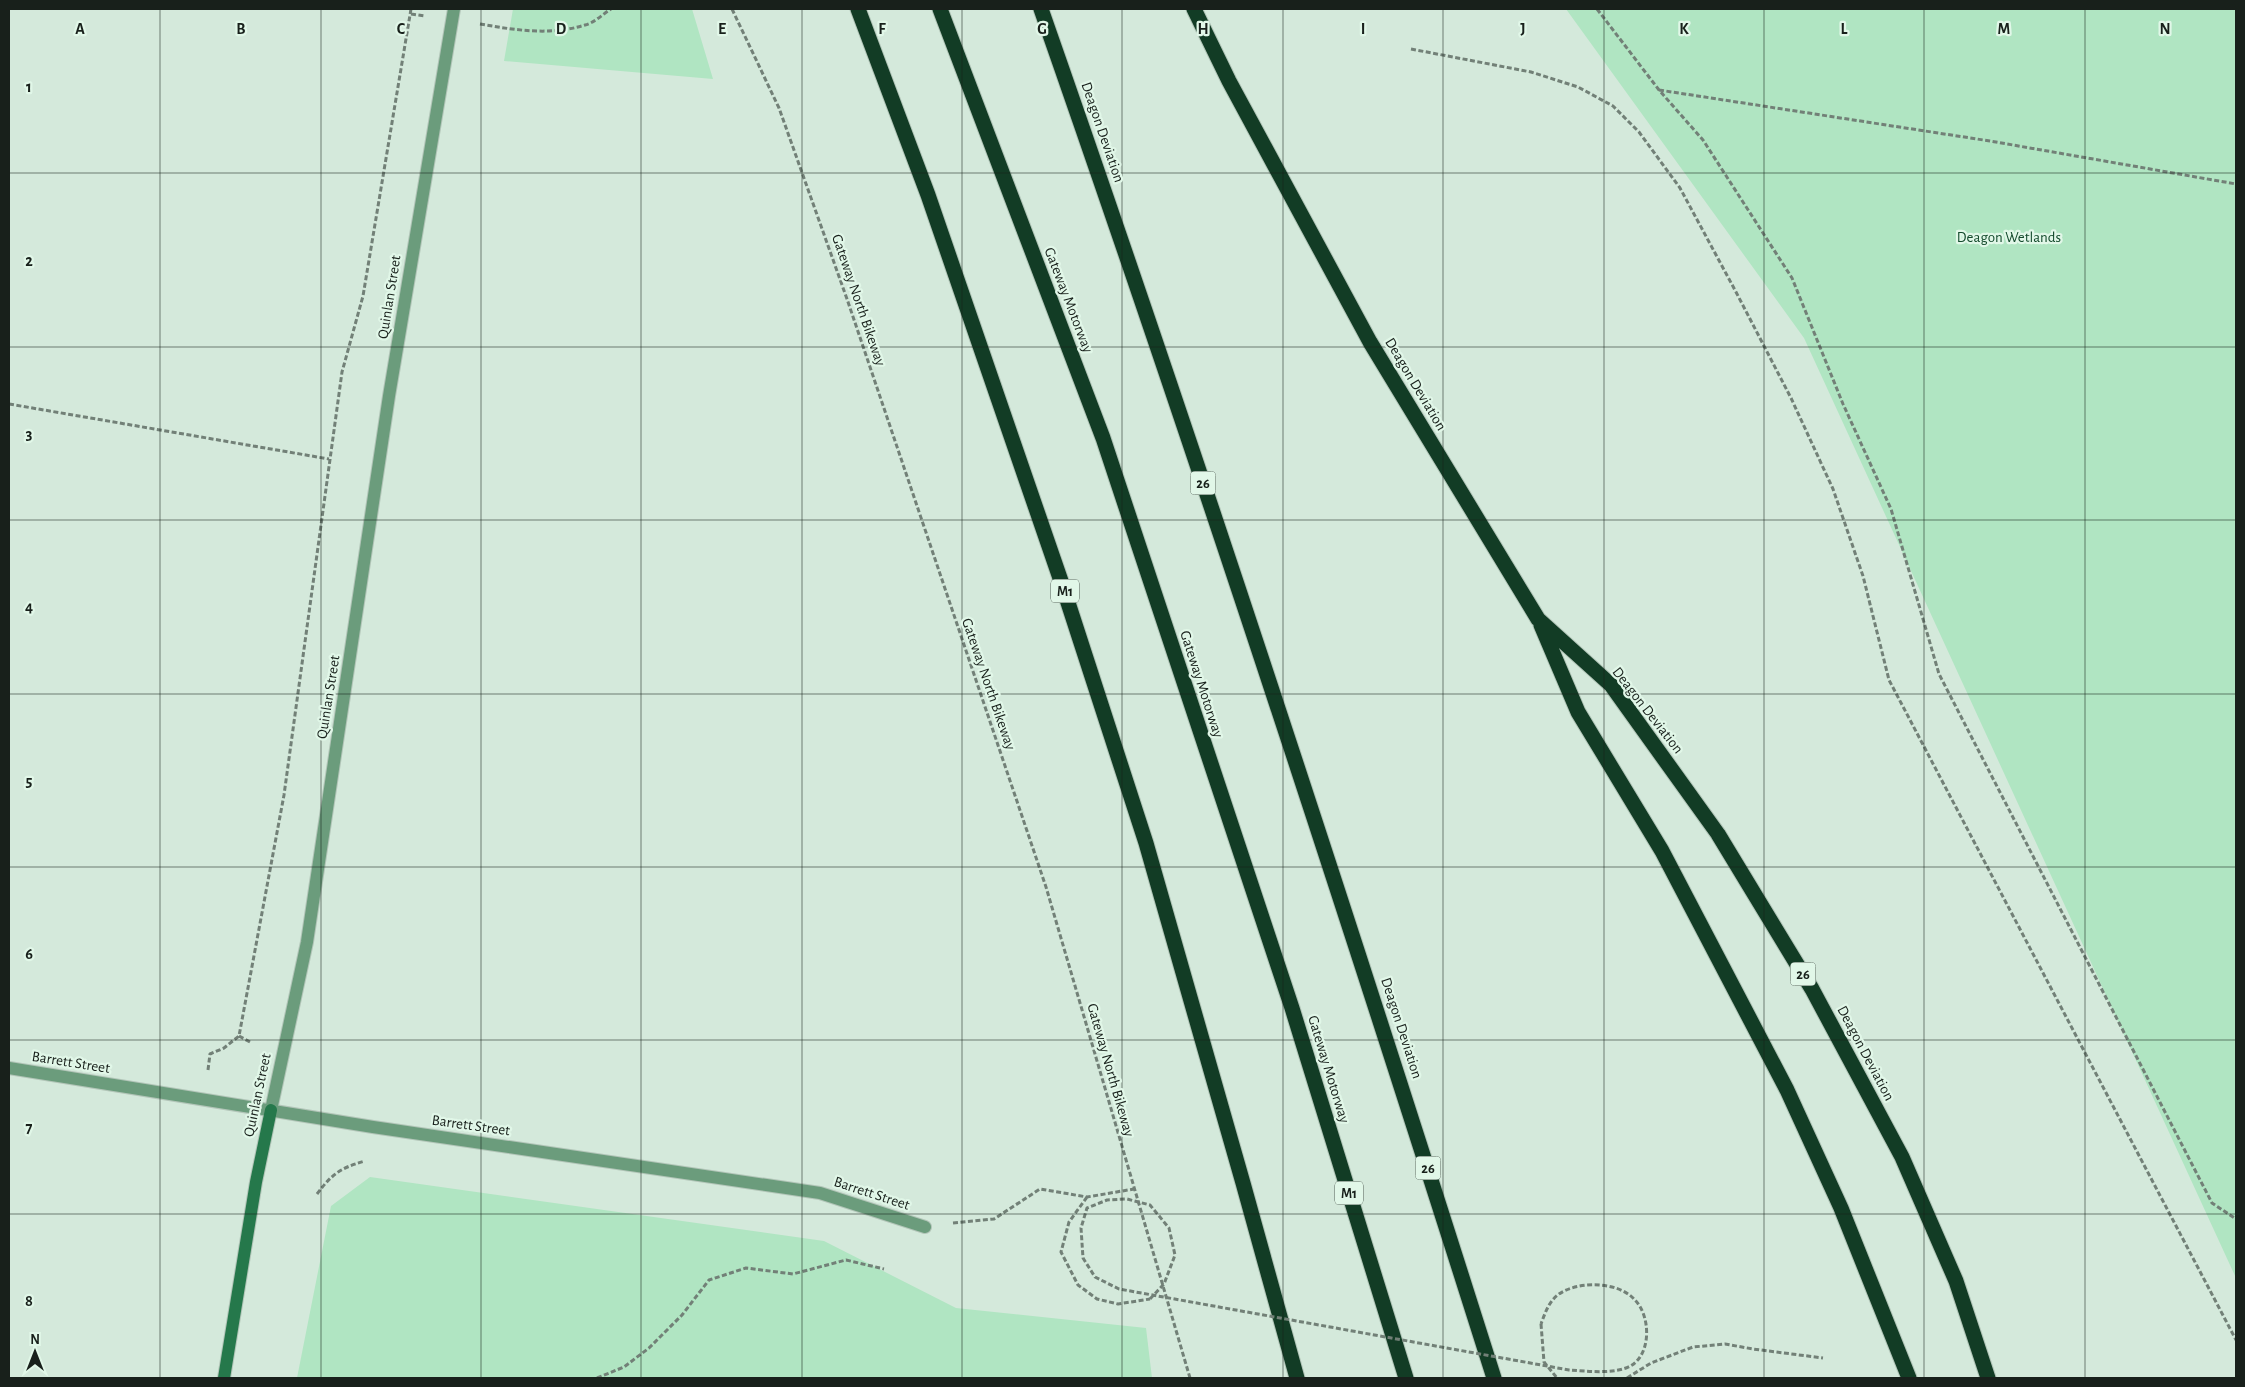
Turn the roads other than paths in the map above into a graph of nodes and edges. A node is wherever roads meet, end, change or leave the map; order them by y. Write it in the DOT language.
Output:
graph roads {
  1 [pos="858,9"];
  2 [pos="940,9"];
  3 [pos="1041,9"];
  4 [pos="1194,9"];
  5 [pos="453,14"];
  6 [pos="1538,619"];
  7 [pos="9,1068"];
  8 [pos="271,1110"];
  9 [pos="925,1227"];
  10 [pos="224,1378"];
  11 [pos="1297,1378"];
  12 [pos="1406,1378"];
  13 [pos="1494,1378"];
  14 [pos="1909,1378"];
  15 [pos="1988,1378"];
  1 -- 11 [label="highway, M1"];
  2 -- 12 [label="highway, Gateway Motorway / M1"];
  3 -- 13 [label="highway, Deagon Deviation / 26"];
  4 -- 6 [label="highway, Deagon Deviation / 26"];
  5 -- 8 [label="street, Quinlan Street"];
  6 -- 14 [label="highway"];
  6 -- 15 [label="highway, Deagon Deviation / 26"];
  7 -- 8 [label="street, Barrett Street"];
  8 -- 9 [label="street, Barrett Street"];
  8 -- 10 [label="street, Quinlan Street"];
}
